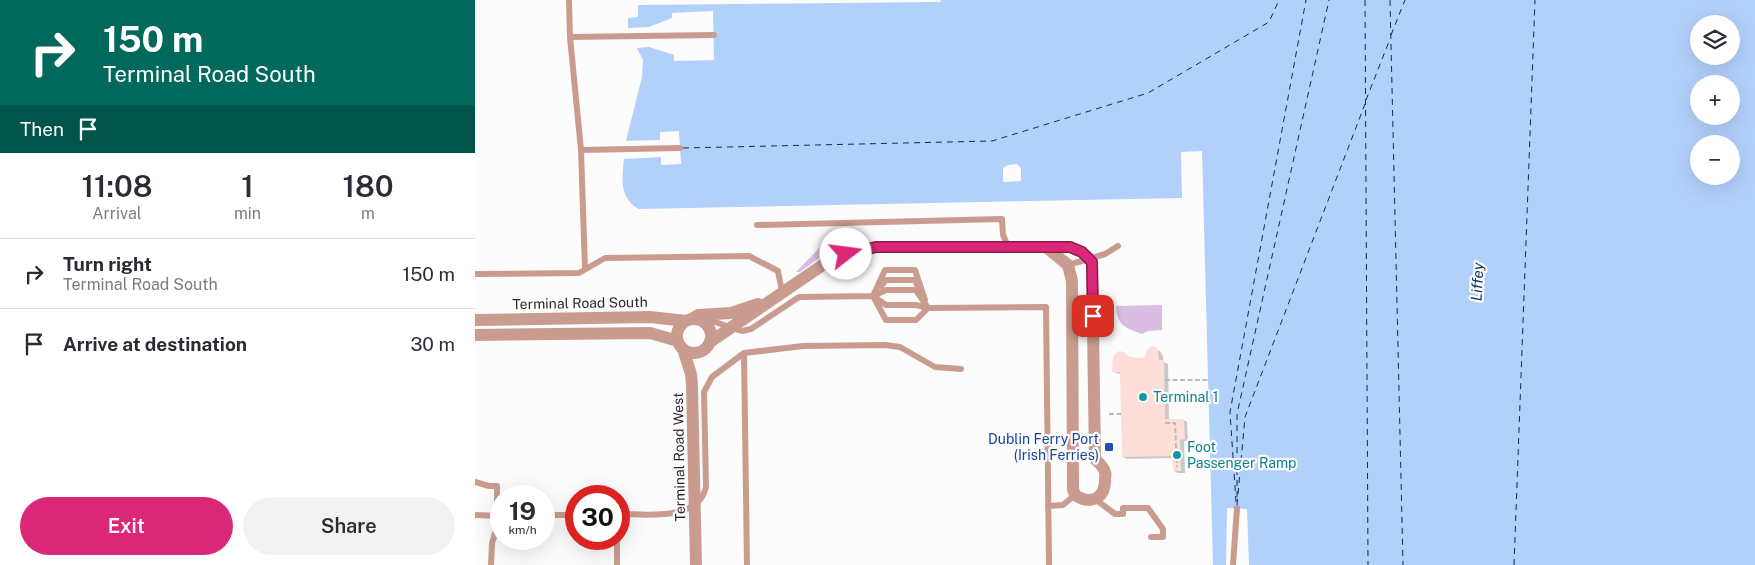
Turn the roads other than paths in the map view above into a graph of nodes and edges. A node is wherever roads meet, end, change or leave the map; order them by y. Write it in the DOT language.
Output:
graph roads {
  1 [pos="569,0"];
  2 [pos="714,34"];
  3 [pos="570,37"];
  4 [pos="680,148"];
  5 [pos="581,150"];
  6 [pos="757,225"];
  7 [pos="1008,246"];
  8 [pos="1118,246"];
  9 [pos="1046,247"];
  10 [pos="1089,259"];
  11 [pos="1067,265"];
  12 [pos="585,269"];
  13 [pos="475,274"];
  14 [pos="777,296"];
  15 [pos="873,296"];
  16 [pos="928,308"];
  17 [pos="475,320"];
  18 [pos="693,320"];
  19 [pos="731,328"];
  20 [pos="475,335"];
  21 [pos="710,342"];
  22 [pos="680,345"];
  23 [pos="744,353"];
  24 [pos="961,369"];
  25 [pos="1073,370"];
  26 [pos="1093,370"];
  27 [pos="475,482"];
  28 [pos="490,486"];
  29 [pos="1075,495"];
  30 [pos="1095,499"];
  31 [pos="695,505"];
  32 [pos="1048,506"];
  33 [pos="1237,508"];
  34 [pos="630,514"];
  35 [pos="475,515"];
  36 [pos="490,516"];
  37 [pos="1151,537"];
  38 [pos="492,550"];
  39 [pos="617,550"];
  40 [pos="491,565"];
  41 [pos="617,565"];
  42 [pos="696,565"];
  43 [pos="747,565"];
  44 [pos="1049,565"];
  45 [pos="1233,565"];
  1 -- 3 [label="lane"];
  2 -- 3 [label="lane"];
  3 -- 5 [label="lane"];
  4 -- 5 [label="lane"];
  5 -- 12 [label="lane"];
  6 -- 7 [label="lane"];
  7 -- 9 [label="street, Terminal Road South"];
  7 -- 14 [label="street, Terminal Road South"];
  8 -- 10 [label="lane"];
  9 -- 10 [label="street, Terminal Road South"];
  9 -- 11 [label="street"];
  10 -- 11 [label="lane"];
  10 -- 26 [label="street"];
  11 -- 25 [label="street"];
  12 -- 13 [label="lane"];
  12 -- 14 [label="lane"];
  14 -- 18 [label="street, Terminal Road South"];
  14 -- 19 [label="street, Terminal Road South"];
  15 -- 16 [label="lane"];
  15 -- 16 [label="lane"];
  15 -- 16 [label="lane"];
  15 -- 16 [label="lane"];
  15 -- 16 [label="lane"];
  15 -- 19 [label="lane"];
  16 -- 32 [label="lane"];
  17 -- 18 [label="street, Terminal Road South"];
  18 -- 19 [label="lane"];
  18 -- 21 [label="street"];
  18 -- 22 [label="street"];
  19 -- 21 [label="street, Terminal Road South"];
  20 -- 22 [label="street"];
  21 -- 22 [label="street"];
  22 -- 31 [label="street, Terminal Road West"];
  23 -- 24 [label="lane"];
  23 -- 31 [label="lane"];
  23 -- 43 [label="lane"];
  25 -- 26 [label="street"];
  25 -- 29 [label="street"];
  26 -- 30 [label="street"];
  27 -- 28 [label="lane"];
  29 -- 30 [label="street"];
  29 -- 32 [label="lane"];
  30 -- 37 [label="lane"];
  31 -- 34 [label="lane"];
  31 -- 42 [label="street, Terminal Road West"];
  32 -- 44 [label="lane"];
  33 -- 45 [label="lane"];
  35 -- 36 [label="lane"];
  38 -- 40 [label="lane"];
  39 -- 41 [label="lane"];
}
